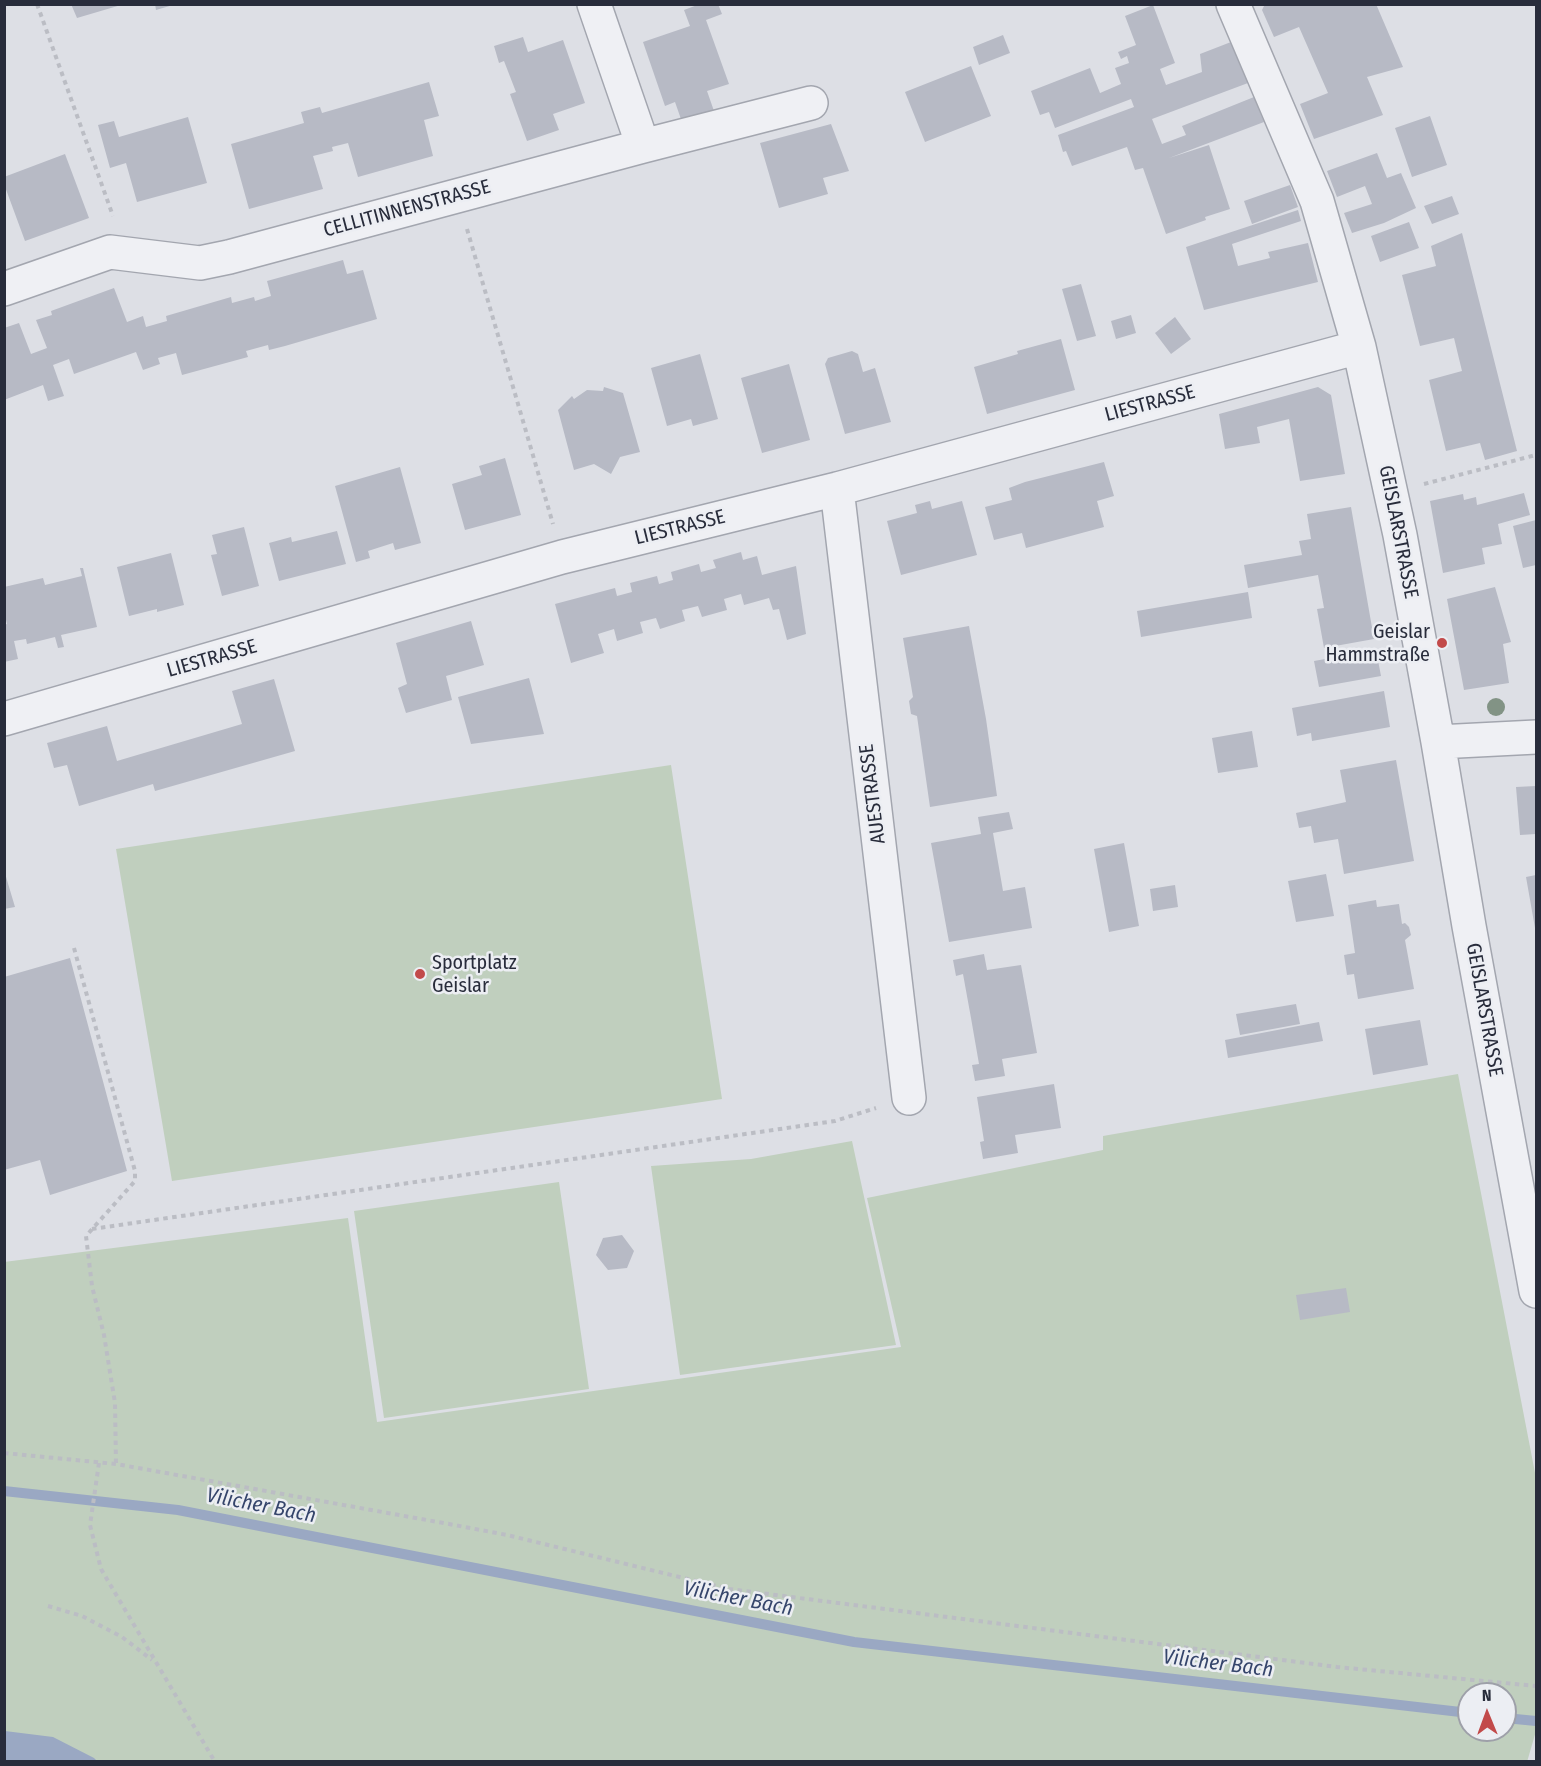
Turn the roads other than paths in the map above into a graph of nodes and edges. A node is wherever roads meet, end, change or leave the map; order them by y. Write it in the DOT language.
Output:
graph roads {
  1 [pos="594,4"];
  2 [pos="1233,4"];
  3 [pos="811,103"];
  4 [pos="643,146"];
  5 [pos="4,290"];
  6 [pos="1359,347"];
  7 [pos="837,489"];
  8 [pos="4,719"];
  9 [pos="1536,736"];
  10 [pos="1438,742"];
  11 [pos="909,1098"];
  12 [pos="1536,1291"];
  1 -- 4 [label="street"];
  2 -- 6 [label="street, GEISLARSTRASSE"];
  3 -- 4 [label="street, CELLITINNENSTRASSE"];
  4 -- 5 [label="street, CELLITINNENSTRASSE"];
  6 -- 7 [label="street, LIESTRASSE"];
  6 -- 10 [label="street, GEISLARSTRASSE"];
  7 -- 8 [label="street, LIESTRASSE"];
  7 -- 11 [label="street, AUESTRASSE"];
  9 -- 10 [label="street"];
  10 -- 12 [label="street, GEISLARSTRASSE"];
}
